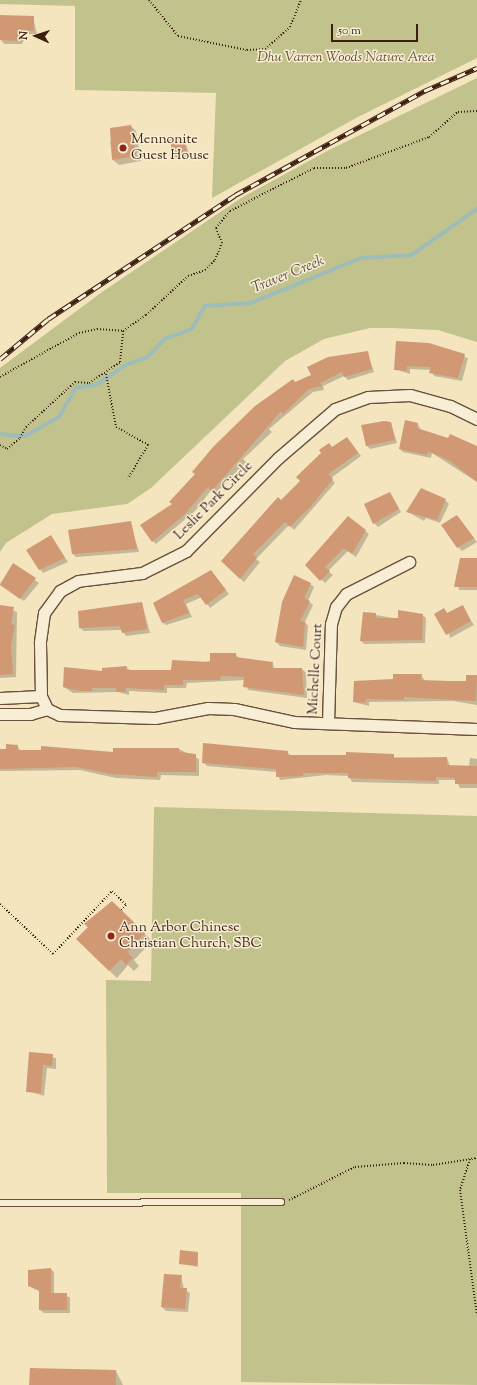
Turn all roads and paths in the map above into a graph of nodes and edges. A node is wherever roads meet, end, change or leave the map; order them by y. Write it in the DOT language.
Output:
graph roads {
  1 [pos="149,0"];
  2 [pos="301,0"];
  3 [pos="477,111"];
  4 [pos="122,331"];
  5 [pos="106,374"];
  6 [pos="0,378"];
  7 [pos="477,419"];
  8 [pos="0,445"];
  9 [pos="128,478"];
  10 [pos="409,562"];
  11 [pos="41,696"];
  12 [pos="1,698"];
  13 [pos="47,709"];
  14 [pos="1,714"];
  15 [pos="328,723"];
  16 [pos="477,729"];
  17 [pos="0,904"];
  18 [pos="121,910"];
  19 [pos="477,1158"];
  20 [pos="470,1159"];
  21 [pos="281,1202"];
  22 [pos="0,1203"];
  23 [pos="477,1315"];
  1 -- 2 [label="path"];
  3 -- 4 [label="path"];
  4 -- 5 [label="path"];
  4 -- 6 [label="path"];
  5 -- 8 [label="path"];
  5 -- 9 [label="path"];
  7 -- 11 [label="street, Leslie Park Circle"];
  10 -- 15 [label="street, Michelle Court"];
  11 -- 12 [label="street"];
  11 -- 13 [label="street, Leslie Park Circle"];
  12 -- 14 [label="street"];
  13 -- 14 [label="street"];
  13 -- 15 [label="street"];
  15 -- 16 [label="street"];
  17 -- 18 [label="path"];
  19 -- 20 [label="path"];
  20 -- 21 [label="path"];
  20 -- 23 [label="path"];
  21 -- 22 [label="lane"];
}
